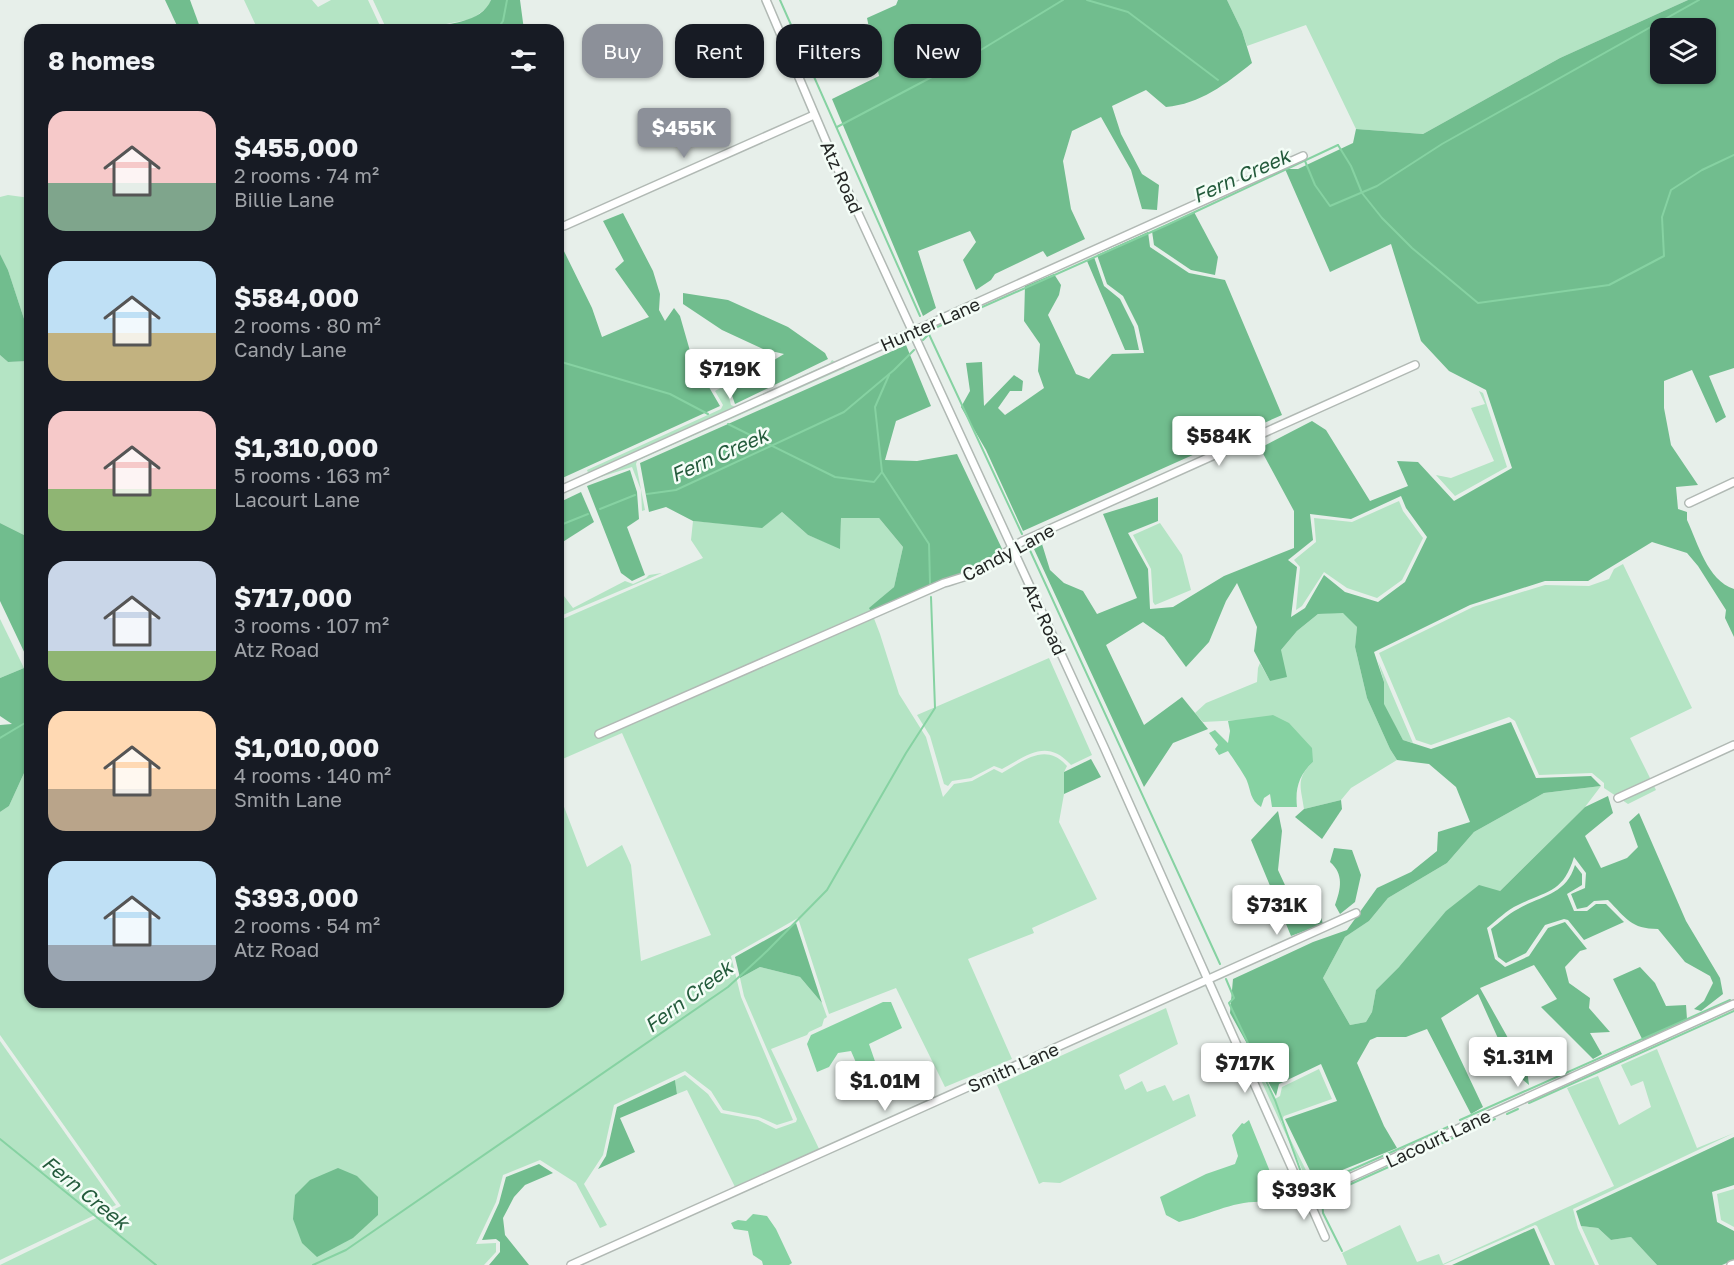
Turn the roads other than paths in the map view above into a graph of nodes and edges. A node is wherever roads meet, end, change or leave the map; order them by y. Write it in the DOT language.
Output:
graph roads {
  1 [pos="766,0"];
  2 [pos="814,115"];
  3 [pos="1303,156"];
  4 [pos="564,226"];
  5 [pos="913,332"];
  6 [pos="1415,365"];
  7 [pos="1734,482"];
  8 [pos="564,488"];
  9 [pos="1689,503"];
  10 [pos="1012,547"];
  11 [pos="599,734"];
  12 [pos="1734,745"];
  13 [pos="1618,798"];
  14 [pos="1356,913"];
  15 [pos="1208,980"];
  16 [pos="1734,1004"];
  17 [pos="1306,1194"];
  18 [pos="1325,1237"];
  19 [pos="571,1265"];
  1 -- 2 [label="street, Atz Road"];
  2 -- 4 [label="street"];
  2 -- 5 [label="street, Atz Road"];
  3 -- 5 [label="street, Hunter Lane"];
  5 -- 8 [label="street, Hunter Lane"];
  5 -- 10 [label="street, Atz Road"];
  6 -- 10 [label="street, Candy Lane"];
  7 -- 9 [label="street"];
  10 -- 11 [label="street, Candy Lane"];
  10 -- 15 [label="street, Atz Road"];
  12 -- 13 [label="street"];
  14 -- 15 [label="street, Smith Lane"];
  15 -- 17 [label="street, Atz Road"];
  15 -- 19 [label="street, Smith Lane"];
  16 -- 17 [label="street, Lacourt Lane"];
  17 -- 18 [label="street, Atz Road"];
}
